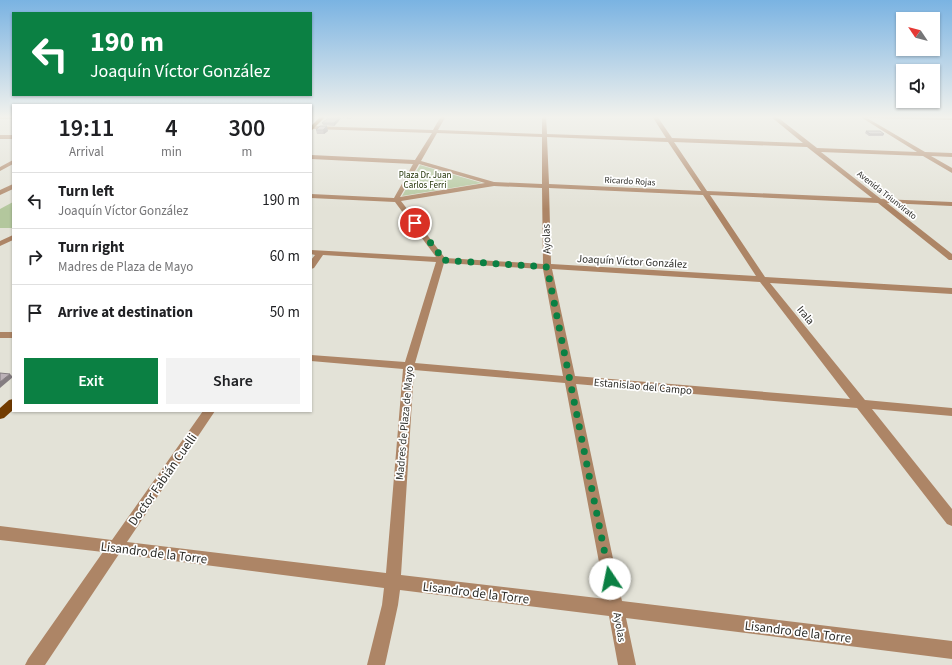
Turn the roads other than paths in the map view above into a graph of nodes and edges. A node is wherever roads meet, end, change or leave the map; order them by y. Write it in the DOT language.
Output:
graph roads {
  1 [pos="425,147"];
  2 [pos="544,147"];
  3 [pos="674,147"];
  4 [pos="795,147"];
  5 [pos="913,147"];
  6 [pos="812,148"];
  7 [pos="924,154"];
  8 [pos="952,155"];
  9 [pos="312,157"];
  10 [pos="12,162"];
  11 [pos="416,162"];
  12 [pos="0,168"];
  13 [pos="952,171"];
  14 [pos="494,184"];
  15 [pos="544,186"];
  16 [pos="12,187"];
  17 [pos="0,193"];
  18 [pos="705,193"];
  19 [pos="312,196"];
  20 [pos="397,200"];
  21 [pos="880,201"];
  22 [pos="952,204"];
  23 [pos="0,236"];
  24 [pos="12,236"];
  25 [pos="12,237"];
  26 [pos="0,244"];
  27 [pos="312,252"];
  28 [pos="321,252"];
  29 [pos="952,258"];
  30 [pos="441,260"];
  31 [pos="312,265"];
  32 [pos="547,267"];
  33 [pos="762,280"];
  34 [pos="952,291"];
  35 [pos="0,335"];
  36 [pos="12,335"];
  37 [pos="312,358"];
  38 [pos="409,366"];
  39 [pos="570,380"];
  40 [pos="12,404"];
  41 [pos="863,405"];
  42 [pos="208,412"];
  43 [pos="952,412"];
  44 [pos="0,415"];
  45 [pos="952,520"];
  46 [pos="0,534"];
  47 [pos="114,547"];
  48 [pos="393,581"];
  49 [pos="616,609"];
  50 [pos="952,650"];
  51 [pos="34,665"];
  52 [pos="376,665"];
  53 [pos="626,665"];
  1 -- 11 [label="street"];
  2 -- 15 [label="street, Ayolas"];
  3 -- 18 [label="street, Irala"];
  4 -- 6 [label="street"];
  5 -- 7 [label="street"];
  6 -- 7 [label="street"];
  6 -- 21 [label="street, Avenida Triunvirato"];
  7 -- 8 [label="street"];
  7 -- 13 [label="street"];
  9 -- 11 [label="street, Ricardo Rojas"];
  10 -- 12 [label="street"];
  11 -- 14 [label="street, Ricardo Rojas"];
  11 -- 20 [label="street"];
  14 -- 15 [label="street, Ricardo Rojas"];
  14 -- 20 [label="street"];
  15 -- 18 [label="street, Ricardo Rojas"];
  15 -- 32 [label="street, Ayolas"];
  16 -- 17 [label="street"];
  18 -- 21 [label="street, Ricardo Rojas"];
  18 -- 33 [label="street, Irala"];
  19 -- 20 [label="street"];
  20 -- 30 [label="street"];
  21 -- 22 [label="street, Ricardo Rojas"];
  21 -- 29 [label="street, Avenida Triunvirato"];
  23 -- 24 [label="street"];
  25 -- 26 [label="street"];
  27 -- 28 [label="street, Joaquín Víctor González"];
  28 -- 30 [label="street, Joaquín Víctor González"];
  28 -- 31 [label="street"];
  30 -- 32 [label="street, Joaquín Víctor González"];
  30 -- 38 [label="street, Madres de Plaza de Mayo"];
  32 -- 33 [label="street, Joaquín Víctor González"];
  32 -- 39 [label="street, Ayolas"];
  33 -- 34 [label="street, Joaquín Víctor González"];
  33 -- 41 [label="street, Irala"];
  35 -- 36 [label="street"];
  37 -- 38 [label="street, Estanislao del Campo"];
  38 -- 39 [label="street, Estanislao del Campo"];
  38 -- 48 [label="street, Madres de Plaza de Mayo"];
  39 -- 41 [label="street, Estanislao del Campo"];
  39 -- 49 [label="street, Ayolas"];
  40 -- 44 [label="main road"];
  41 -- 43 [label="street, Estanislao del Campo"];
  41 -- 45 [label="street, Irala"];
  42 -- 47 [label="street, Doctor Fabián Cuelli"];
  46 -- 47 [label="street, Lisandro de la Torre"];
  47 -- 48 [label="street, Lisandro de la Torre"];
  47 -- 51 [label="street, Doctor Fabián Cuelli"];
  48 -- 49 [label="street, Lisandro de la Torre"];
  48 -- 52 [label="street, Madres de Plaza de Mayo"];
  49 -- 50 [label="street, Lisandro de la Torre"];
  49 -- 53 [label="street, Ayolas"];
}
